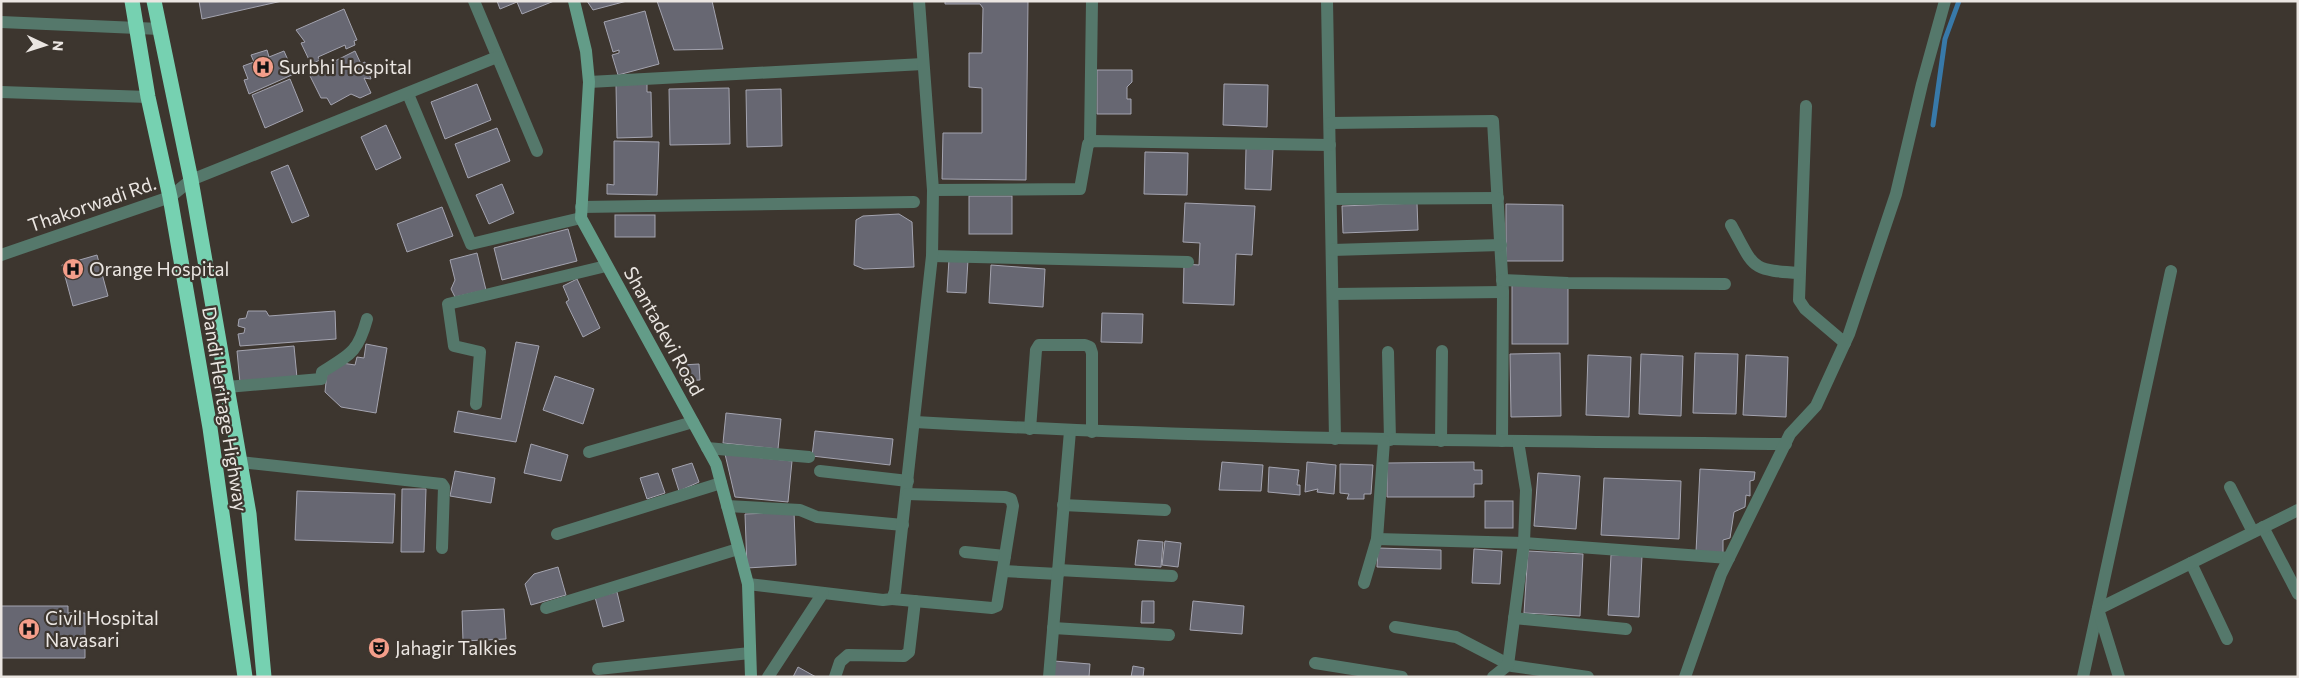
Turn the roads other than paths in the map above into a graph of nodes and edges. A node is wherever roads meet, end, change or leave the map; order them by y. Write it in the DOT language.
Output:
graph roads {
  1 [pos="132,1"];
  2 [pos="154,1"];
  3 [pos="474,1"];
  4 [pos="574,1"];
  5 [pos="919,1"];
  6 [pos="1092,1"];
  7 [pos="1327,1"];
  8 [pos="1945,1"];
  9 [pos="1,22"];
  10 [pos="136,28"];
  11 [pos="160,29"];
  12 [pos="497,57"];
  13 [pos="923,64"];
  14 [pos="589,82"];
  15 [pos="1,92"];
  16 [pos="408,94"];
  17 [pos="148,97"];
  18 [pos="1806,106"];
  19 [pos="1330,123"];
  20 [pos="1090,141"];
  21 [pos="1330,144"];
  22 [pos="537,151"];
  23 [pos="191,180"];
  24 [pos="934,190"];
  25 [pos="170,197"];
  26 [pos="1498,198"];
  27 [pos="1331,199"];
  28 [pos="914,202"];
  29 [pos="581,212"];
  30 [pos="1731,225"];
  31 [pos="1501,245"];
  32 [pos="1332,250"];
  33 [pos="1,255"];
  34 [pos="932,256"];
  35 [pos="1188,262"];
  36 [pos="606,266"];
  37 [pos="2172,271"];
  38 [pos="1799,273"];
  39 [pos="1725,284"];
  40 [pos="1503,286"];
  41 [pos="1333,294"];
  42 [pos="367,319"];
  43 [pos="1845,343"];
  44 [pos="1442,351"];
  45 [pos="1388,352"];
  46 [pos="227,387"];
  47 [pos="476,404"];
  48 [pos="693,422"];
  49 [pos="915,422"];
  50 [pos="1030,429"];
  51 [pos="1070,431"];
  52 [pos="1092,432"];
  53 [pos="1336,440"];
  54 [pos="1387,440"];
  55 [pos="1441,440"];
  56 [pos="1502,441"];
  57 [pos="1518,441"];
  58 [pos="1786,444"];
  59 [pos="707,448"];
  60 [pos="589,452"];
  61 [pos="809,457"];
  62 [pos="240,462"];
  63 [pos="820,471"];
  64 [pos="908,481"];
  65 [pos="721,483"];
  66 [pos="2230,487"];
  67 [pos="907,494"];
  68 [pos="1064,505"];
  69 [pos="727,506"];
  70 [pos="1165,510"];
  71 [pos="2298,510"];
  72 [pos="903,525"];
  73 [pos="2258,530"];
  74 [pos="557,534"];
  75 [pos="1377,539"];
  76 [pos="1524,543"];
  77 [pos="442,548"];
  78 [pos="738,549"];
  79 [pos="965,552"];
  80 [pos="1005,556"];
  81 [pos="1729,558"];
  82 [pos="2191,563"];
  83 [pos="1003,571"];
  84 [pos="1058,572"];
  85 [pos="1172,576"];
  86 [pos="1364,583"];
  87 [pos="748,584"];
  88 [pos="823,593"];
  89 [pos="2298,594"];
  90 [pos="892,599"];
  91 [pos="915,601"];
  92 [pos="546,608"];
  93 [pos="2098,609"];
  94 [pos="1514,618"];
  95 [pos="1395,627"];
  96 [pos="1053,628"];
  97 [pos="1626,629"];
  98 [pos="1170,636"];
  99 [pos="2227,639"];
  100 [pos="750,653"];
  101 [pos="1315,663"];
  102 [pos="1508,665"];
  103 [pos="598,669"];
  104 [pos="245,677"];
  105 [pos="264,677"];
  106 [pos="750,677"];
  107 [pos="768,677"];
  108 [pos="836,677"];
  109 [pos="1049,677"];
  110 [pos="1402,677"];
  111 [pos="1493,677"];
  112 [pos="1588,677"];
  113 [pos="1685,677"];
  114 [pos="2083,677"];
  115 [pos="2119,677"];
  1 -- 10 [label="highway, Dandi Heritage Highway"];
  2 -- 11 [label="highway, Dandi Heritage Highway"];
  3 -- 12 [label="street"];
  4 -- 14 [label="street"];
  5 -- 13 [label="street"];
  6 -- 20 [label="street"];
  7 -- 19 [label="street"];
  8 -- 43 [label="street"];
  9 -- 10 [label="street"];
  10 -- 11 [label="street"];
  10 -- 17 [label="highway, Dandi Heritage Highway"];
  11 -- 23 [label="highway, Dandi Heritage Highway"];
  12 -- 16 [label="street, Thakorwadi Rd."];
  12 -- 22 [label="street"];
  13 -- 14 [label="street"];
  13 -- 24 [label="street"];
  14 -- 29 [label="street"];
  15 -- 17 [label="street"];
  16 -- 23 [label="street, Thakorwadi Rd."];
  16 -- 29 [label="street"];
  17 -- 25 [label="highway, Dandi Heritage Highway"];
  18 -- 38 [label="street"];
  19 -- 21 [label="street"];
  19 -- 26 [label="street"];
  20 -- 21 [label="street"];
  20 -- 24 [label="street"];
  21 -- 27 [label="street"];
  23 -- 25 [label="street, Thakorwadi Rd."];
  23 -- 46 [label="highway, Dandi Heritage Highway"];
  24 -- 34 [label="street"];
  25 -- 33 [label="street, Thakorwadi Rd."];
  25 -- 104 [label="highway, Dandi Heritage Highway"];
  26 -- 27 [label="street"];
  26 -- 31 [label="street"];
  27 -- 32 [label="street"];
  28 -- 29 [label="street"];
  29 -- 36 [label="street, Shantadevi Road"];
  30 -- 38 [label="street"];
  31 -- 32 [label="street"];
  31 -- 40 [label="street"];
  32 -- 41 [label="street"];
  34 -- 35 [label="street"];
  34 -- 49 [label="street"];
  36 -- 47 [label="street"];
  36 -- 48 [label="street, Shantadevi Road"];
  37 -- 93 [label="street"];
  38 -- 43 [label="street"];
  39 -- 40 [label="street"];
  40 -- 41 [label="street"];
  40 -- 56 [label="street"];
  41 -- 53 [label="street"];
  42 -- 46 [label="street"];
  43 -- 58 [label="street"];
  44 -- 55 [label="street"];
  45 -- 54 [label="street"];
  46 -- 62 [label="highway, Dandi Heritage Highway"];
  48 -- 59 [label="street, Shantadevi Road"];
  48 -- 60 [label="street"];
  49 -- 50 [label="street"];
  49 -- 64 [label="street"];
  50 -- 51 [label="street"];
  50 -- 52 [label="street"];
  51 -- 52 [label="street"];
  51 -- 68 [label="street"];
  52 -- 53 [label="street"];
  53 -- 54 [label="street"];
  54 -- 55 [label="street"];
  54 -- 75 [label="street"];
  55 -- 56 [label="street"];
  56 -- 57 [label="street"];
  57 -- 58 [label="street"];
  57 -- 76 [label="street"];
  58 -- 81 [label="street"];
  59 -- 61 [label="street"];
  59 -- 65 [label="street, Shantadevi Road"];
  62 -- 77 [label="street"];
  62 -- 105 [label="highway, Dandi Heritage Highway"];
  63 -- 64 [label="street"];
  64 -- 67 [label="street"];
  65 -- 69 [label="street, Shantadevi Road"];
  65 -- 74 [label="street"];
  66 -- 73 [label="street"];
  67 -- 72 [label="street"];
  67 -- 80 [label="street"];
  68 -- 70 [label="street"];
  68 -- 84 [label="street"];
  69 -- 72 [label="street"];
  69 -- 78 [label="street, Shantadevi Road"];
  71 -- 73 [label="street"];
  72 -- 90 [label="street"];
  73 -- 82 [label="street"];
  73 -- 89 [label="street"];
  75 -- 76 [label="street"];
  75 -- 86 [label="street"];
  76 -- 81 [label="street"];
  76 -- 94 [label="street"];
  78 -- 87 [label="street, Shantadevi Road"];
  78 -- 92 [label="street"];
  79 -- 80 [label="street"];
  80 -- 83 [label="street"];
  81 -- 113 [label="street"];
  82 -- 93 [label="street"];
  82 -- 99 [label="street"];
  83 -- 84 [label="street"];
  83 -- 91 [label="street"];
  84 -- 85 [label="street"];
  84 -- 96 [label="street"];
  87 -- 88 [label="street"];
  87 -- 100 [label="street, Shantadevi Road"];
  88 -- 90 [label="street"];
  88 -- 107 [label="street"];
  90 -- 91 [label="street"];
  91 -- 108 [label="street"];
  93 -- 114 [label="street"];
  93 -- 115 [label="street"];
  94 -- 97 [label="street"];
  94 -- 102 [label="street"];
  95 -- 102 [label="street"];
  96 -- 98 [label="street"];
  96 -- 109 [label="street"];
  100 -- 103 [label="street"];
  100 -- 106 [label="street, Shantadevi Road"];
  101 -- 110 [label="street"];
  102 -- 111 [label="street"];
  102 -- 112 [label="street"];
}
